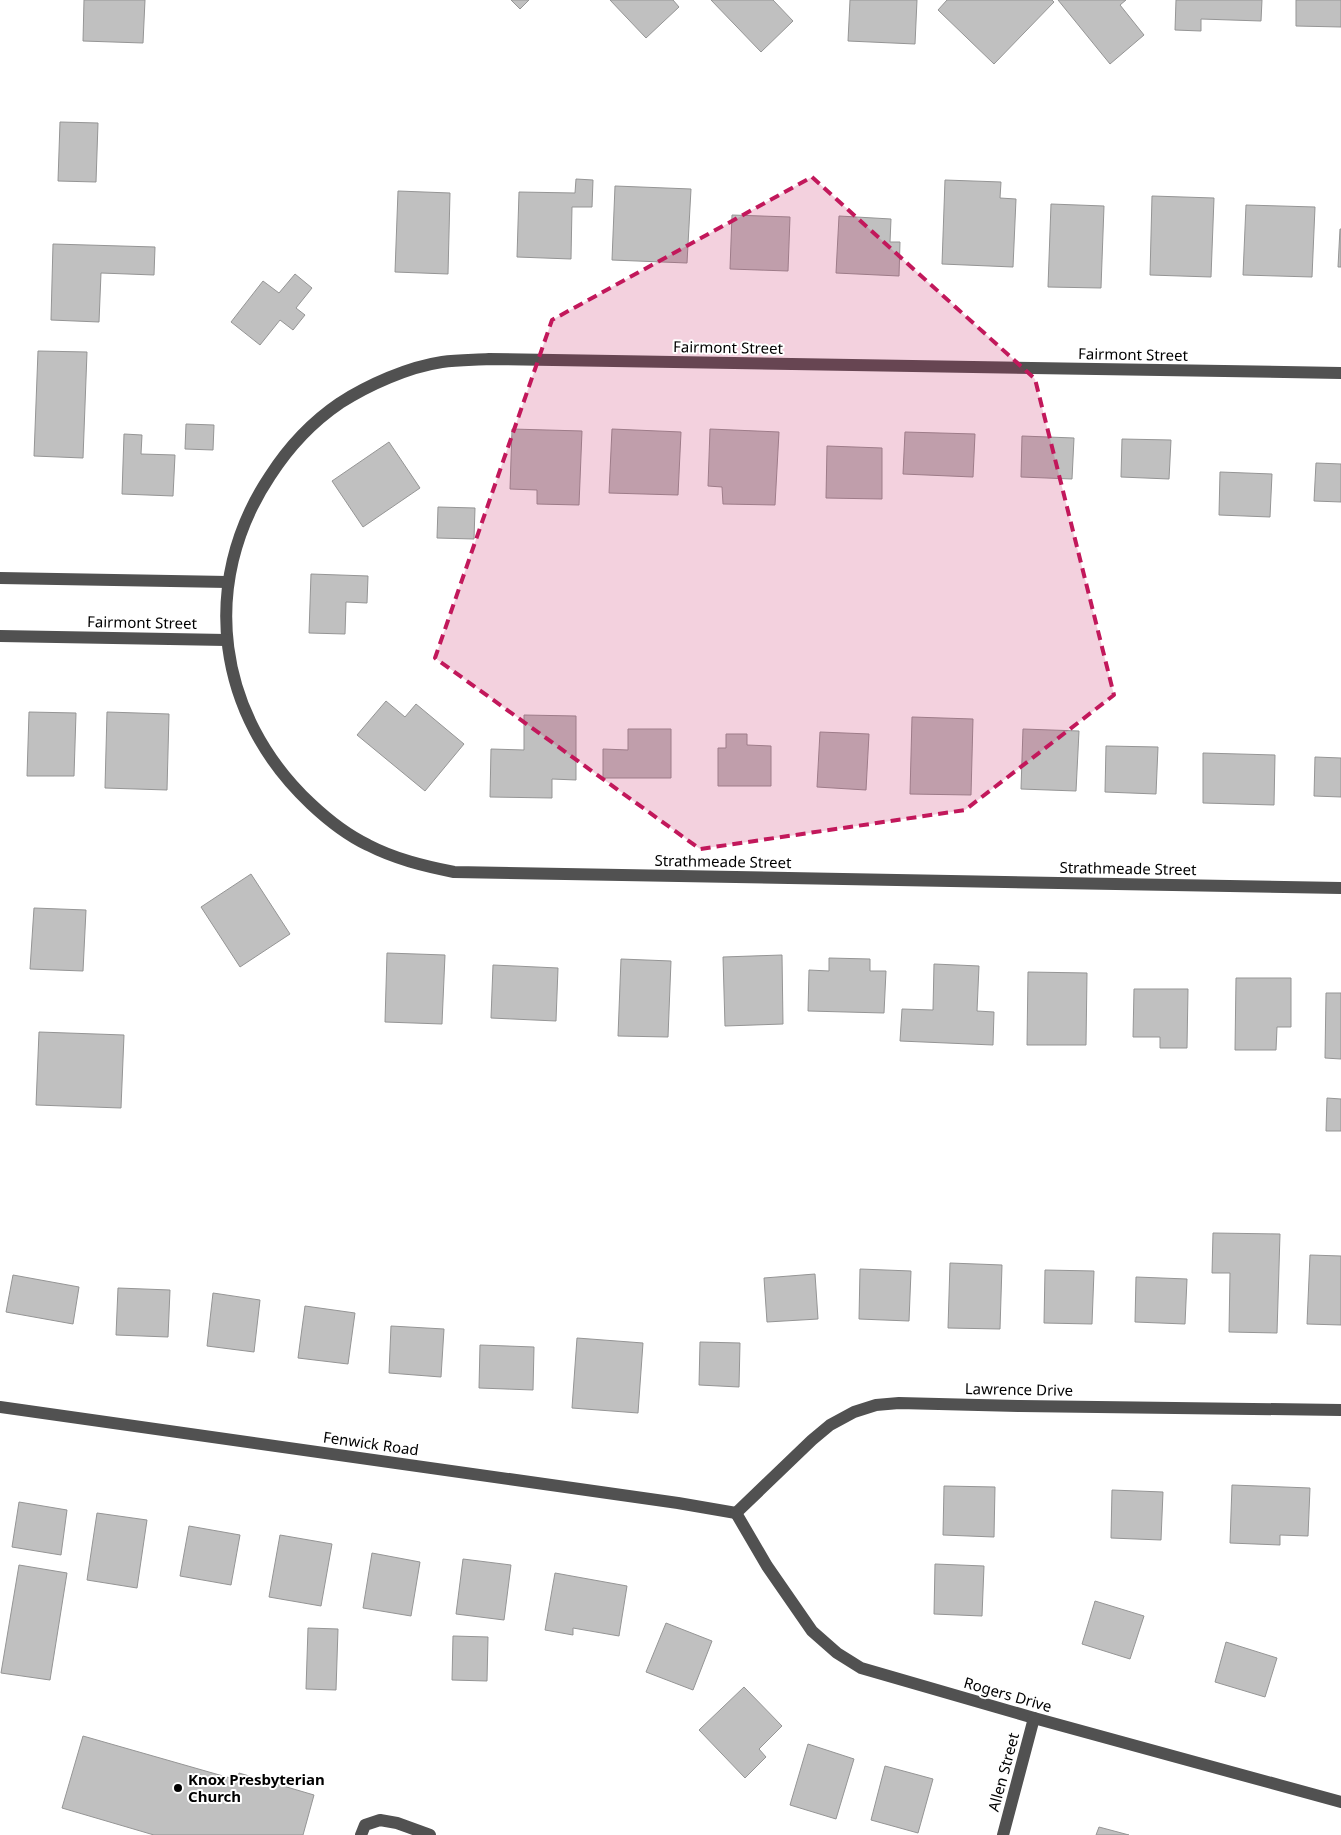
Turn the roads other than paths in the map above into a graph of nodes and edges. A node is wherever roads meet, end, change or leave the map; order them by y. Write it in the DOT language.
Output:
graph roads {
  1 [pos="1341,373"];
  2 [pos="0,578"];
  3 [pos="228,582"];
  4 [pos="0,636"];
  5 [pos="226,640"];
  6 [pos="1341,888"];
  7 [pos="0,1407"];
  8 [pos="1341,1410"];
  9 [pos="736,1513"];
  10 [pos="1034,1718"];
  11 [pos="1341,1802"];
  12 [pos="361,1835"];
  13 [pos="430,1835"];
  14 [pos="1003,1835"];
  1 -- 3 [label="street, Fairmont Street"];
  2 -- 3 [label="street"];
  3 -- 5 [label="street, Fairmont Street"];
  4 -- 5 [label="street, Fairmont Street"];
  5 -- 6 [label="street, Strathmeade Street"];
  7 -- 9 [label="street, Fenwick Road"];
  8 -- 9 [label="street, Lawrence Drive"];
  9 -- 10 [label="street, Rogers Drive"];
  10 -- 11 [label="street, Rogers Drive"];
  10 -- 14 [label="street, Allen Street"];
  12 -- 13 [label="street"];
}
